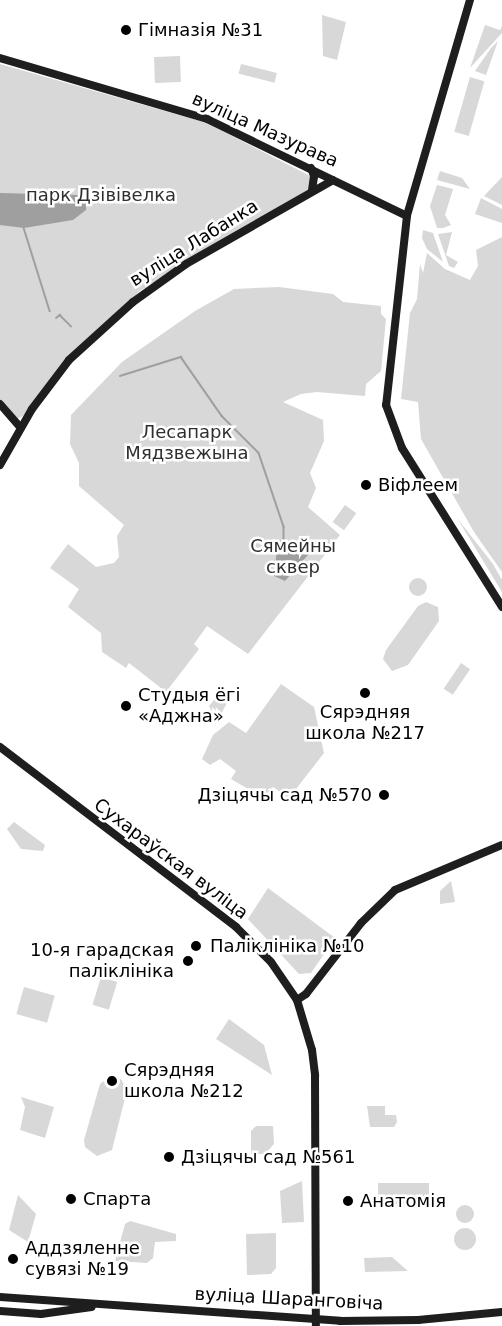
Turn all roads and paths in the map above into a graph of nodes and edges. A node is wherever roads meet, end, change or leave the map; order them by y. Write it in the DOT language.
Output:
graph roads {
  1 [pos="471,0"];
  2 [pos="0,58"];
  3 [pos="311,168"];
  4 [pos="333,180"];
  5 [pos="312,190"];
  6 [pos="407,216"];
  7 [pos="0,404"];
  8 [pos="20,427"];
  9 [pos="0,465"];
  10 [pos="502,607"];
  11 [pos="0,747"];
  12 [pos="0,754"];
  13 [pos="11,759"];
  14 [pos="502,845"];
  15 [pos="297,1000"];
  16 [pos="0,1297"];
  17 [pos="110,1305"];
  18 [pos="0,1311"];
  19 [pos="502,1312"];
  20 [pos="316,1323"];
  1 -- 6 [label="main road"];
  2 -- 3 [label="main road, вуліца Мазурава"];
  3 -- 4 [label="main road, вуліца Мазурава"];
  3 -- 5 [label="main road"];
  4 -- 5 [label="main road, вуліца Лабанка"];
  4 -- 6 [label="main road, вуліца Мазурава"];
  5 -- 8 [label="main road, вуліца Лабанка"];
  6 -- 10 [label="main road"];
  7 -- 8 [label="main road"];
  8 -- 9 [label="main road, вуліца Лабанка"];
  11 -- 13 [label="main road, Сухараўская вуліца"];
  12 -- 13 [label="main road, Сухараўская вуліца"];
  13 -- 15 [label="main road, Сухараўская вуліца"];
  14 -- 15 [label="main road"];
  15 -- 20 [label="main road, Сухараўская вуліца"];
  16 -- 17 [label="main road, вуліца Шаранговіча"];
  17 -- 18 [label="main road, вуліца Шаранговіча"];
  17 -- 20 [label="main road, вуліца Шаранговіча"];
  19 -- 20 [label="main road, вуліца Шаранговіча"];
}
